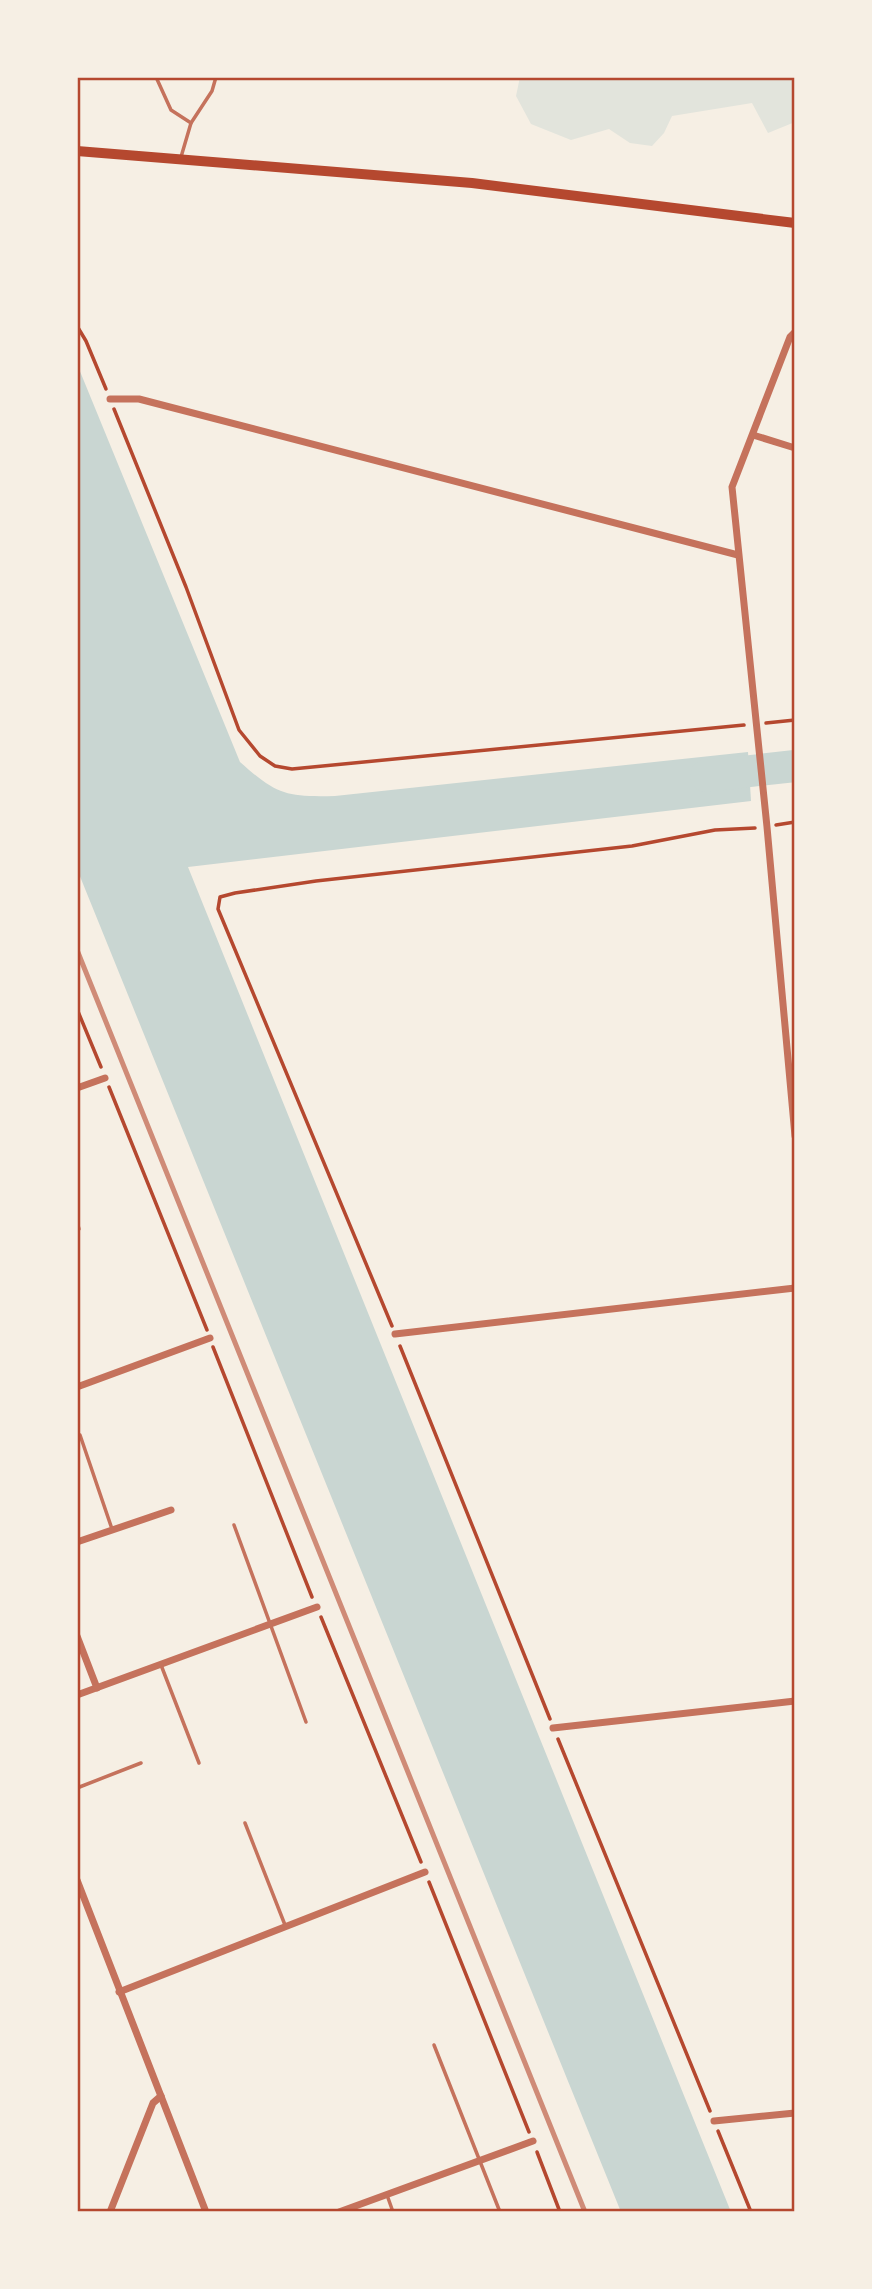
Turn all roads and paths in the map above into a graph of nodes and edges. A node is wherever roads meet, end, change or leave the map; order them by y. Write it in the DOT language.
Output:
graph roads {
  1 [pos="156,77"];
  2 [pos="216,77"];
  3 [pos="191,123"];
  4 [pos="77,151"];
  5 [pos="180,160"];
  6 [pos="795,223"];
  7 [pos="77,326"];
  8 [pos="795,332"];
  9 [pos="110,399"];
  10 [pos="753,435"];
  11 [pos="795,448"];
  12 [pos="738,555"];
  13 [pos="795,720"];
  14 [pos="756,723"];
  15 [pos="795,822"];
  16 [pos="767,827"];
  17 [pos="77,1009"];
  18 [pos="105,1078"];
  19 [pos="77,1088"];
  20 [pos="795,1136"];
  21 [pos="77,1222"];
  22 [pos="79,1229"];
  23 [pos="795,1288"];
  24 [pos="396,1334"];
  25 [pos="210,1338"];
  26 [pos="77,1387"];
  27 [pos="80,1435"];
  28 [pos="171,1510"];
  29 [pos="234,1525"];
  30 [pos="112,1530"];
  31 [pos="77,1542"];
  32 [pos="317,1607"];
  33 [pos="269,1624"];
  34 [pos="77,1636"];
  35 [pos="161,1665"];
  36 [pos="97,1688"];
  37 [pos="77,1695"];
  38 [pos="795,1701"];
  39 [pos="306,1722"];
  40 [pos="553,1728"];
  41 [pos="141,1763"];
  42 [pos="199,1763"];
  43 [pos="77,1788"];
  44 [pos="245,1823"];
  45 [pos="425,1872"];
  46 [pos="77,1880"];
  47 [pos="79,1889"];
  48 [pos="285,1927"];
  49 [pos="118,1992"];
  50 [pos="434,2045"];
  51 [pos="161,2096"];
  52 [pos="795,2113"];
  53 [pos="714,2121"];
  54 [pos="533,2141"];
  55 [pos="480,2161"];
  56 [pos="387,2195"];
  57 [pos="110,2212"];
  58 [pos="206,2212"];
  59 [pos="339,2212"];
  60 [pos="393,2212"];
  61 [pos="500,2212"];
  62 [pos="560,2212"];
  63 [pos="751,2212"];
  1 -- 3 [label="lane"];
  2 -- 3 [label="lane"];
  3 -- 5 [label="lane"];
  4 -- 5 [label="main road"];
  5 -- 6 [label="main road"];
  7 -- 9 [label="path"];
  8 -- 10 [label="street"];
  9 -- 12 [label="street"];
  9 -- 14 [label="path"];
  10 -- 11 [label="street"];
  10 -- 12 [label="street"];
  12 -- 14 [label="street"];
  13 -- 14 [label="path"];
  14 -- 16 [label="street"];
  15 -- 16 [label="path"];
  16 -- 20 [label="street"];
  16 -- 24 [label="path"];
  17 -- 18 [label="path"];
  18 -- 19 [label="street"];
  18 -- 25 [label="path"];
  21 -- 22 [label="lane"];
  23 -- 24 [label="street"];
  24 -- 40 [label="path"];
  25 -- 26 [label="street"];
  25 -- 32 [label="path"];
  27 -- 30 [label="lane"];
  28 -- 30 [label="street"];
  29 -- 33 [label="lane"];
  30 -- 31 [label="street"];
  32 -- 33 [label="street"];
  32 -- 45 [label="path"];
  33 -- 35 [label="street"];
  33 -- 39 [label="lane"];
  34 -- 36 [label="street"];
  35 -- 36 [label="street"];
  35 -- 42 [label="lane"];
  36 -- 37 [label="street"];
  38 -- 40 [label="street"];
  40 -- 53 [label="path"];
  41 -- 43 [label="lane"];
  44 -- 48 [label="lane"];
  45 -- 48 [label="street"];
  45 -- 54 [label="path"];
  46 -- 47 [label="street"];
  47 -- 49 [label="street"];
  48 -- 49 [label="street"];
  49 -- 51 [label="street"];
  50 -- 55 [label="lane"];
  51 -- 57 [label="street"];
  51 -- 58 [label="street"];
  52 -- 53 [label="street"];
  53 -- 63 [label="path"];
  54 -- 55 [label="street"];
  54 -- 62 [label="path"];
  55 -- 56 [label="street"];
  55 -- 61 [label="lane"];
  56 -- 59 [label="street"];
  56 -- 60 [label="lane"];
}
